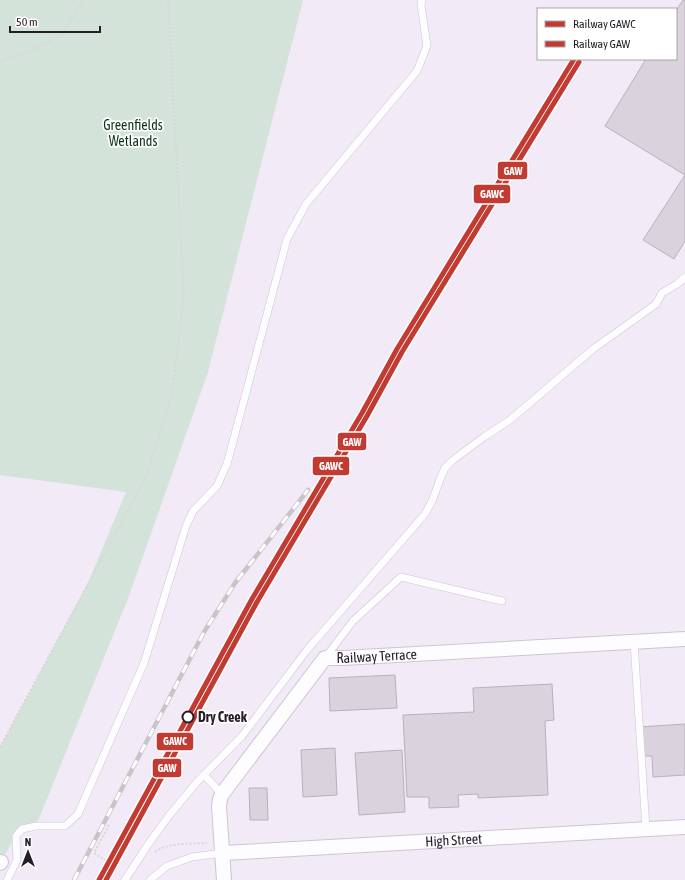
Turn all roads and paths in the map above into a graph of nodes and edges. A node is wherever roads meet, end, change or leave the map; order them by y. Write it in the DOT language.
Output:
graph roads {
  1 [pos="83,0"];
  2 [pos="168,0"];
  3 [pos="422,0"];
  4 [pos="0,62"];
  5 [pos="685,277"];
  6 [pos="502,601"];
  7 [pos="685,639"];
  8 [pos="634,642"];
  9 [pos="325,658"];
  10 [pos="0,747"];
  11 [pos="204,775"];
  12 [pos="222,794"];
  13 [pos="109,826"];
  14 [pos="685,827"];
  15 [pos="646,829"];
  16 [pos="134,830"];
  17 [pos="207,844"];
  18 [pos="154,853"];
  19 [pos="223,853"];
  20 [pos="114,862"];
  21 [pos="8,880"];
  22 [pos="108,880"];
  23 [pos="125,880"];
  24 [pos="150,880"];
  25 [pos="224,880"];
  1 -- 4 [label="path"];
  2 -- 10 [label="path"];
  3 -- 21 [label="lane"];
  5 -- 11 [label="lane"];
  6 -- 9 [label="lane"];
  7 -- 8 [label="street, Railway Terrace"];
  8 -- 9 [label="street, Railway Terrace"];
  8 -- 15 [label="lane"];
  9 -- 12 [label="street, Railway Terrace"];
  11 -- 12 [label="lane"];
  11 -- 23 [label="lane"];
  12 -- 19 [label="street"];
  13 -- 20 [label="path"];
  14 -- 15 [label="street, High Street"];
  15 -- 19 [label="street, High Street"];
  16 -- 20 [label="path"];
  17 -- 18 [label="path"];
  19 -- 24 [label="lane"];
  19 -- 25 [label="street"];
  20 -- 22 [label="path"];
}
